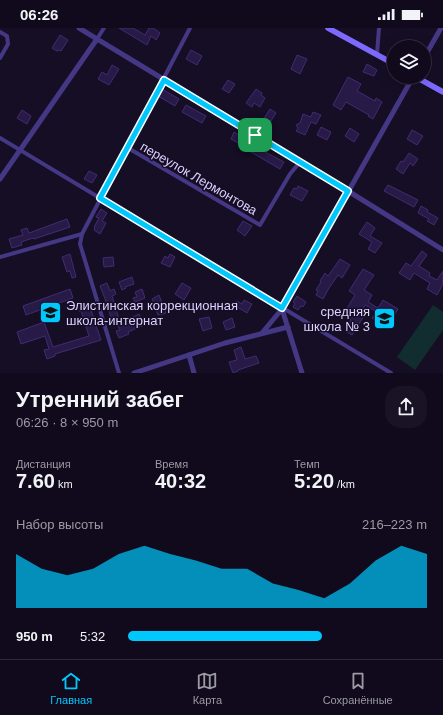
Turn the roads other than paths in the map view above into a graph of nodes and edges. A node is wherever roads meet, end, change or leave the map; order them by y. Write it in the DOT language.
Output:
graph roads {
  1 [pos="79,28"];
  2 [pos="104,28"];
  3 [pos="190,28"];
  4 [pos="328,28"];
  5 [pos="379,28"];
  6 [pos="441,28"];
  7 [pos="0,32"];
  8 [pos="97,39"];
  9 [pos="431,46"];
  10 [pos="377,54"];
  11 [pos="0,58"];
  12 [pos="387,60"];
  13 [pos="164,80"];
  14 [pos="409,84"];
  15 [pos="429,84"];
  16 [pos="443,92"];
  17 [pos="0,138"];
  18 [pos="128,148"];
  19 [pos="20,150"];
  20 [pos="300,162"];
  21 [pos="0,179"];
  22 [pos="348,191"];
  23 [pos="100,198"];
  24 [pos="82,234"];
  25 [pos="443,250"];
  26 [pos="0,257"];
  27 [pos="282,308"];
  28 [pos="288,327"];
  29 [pos="262,333"];
  30 [pos="189,355"];
  31 [pos="119,373"];
  32 [pos="134,373"];
  33 [pos="194,373"];
  34 [pos="302,373"];
  35 [pos="391,373"];
  1 -- 8 [label="street"];
  2 -- 8 [label="street"];
  3 -- 13 [label="street"];
  4 -- 10 [label="main road"];
  5 -- 10 [label="street"];
  6 -- 9 [label="street"];
  7 -- 11 [label="street"];
  8 -- 13 [label="street"];
  8 -- 19 [label="street"];
  10 -- 12 [label="main road"];
  13 -- 18 [label="street"];
  13 -- 20 [label="street"];
  14 -- 22 [label="street"];
  15 -- 16 [label="main road"];
  17 -- 19 [label="street"];
  18 -- 20 [label="street, переулок Лермонтова"];
  18 -- 23 [label="street"];
  19 -- 21 [label="street"];
  19 -- 23 [label="street"];
  20 -- 22 [label="street"];
  22 -- 25 [label="street"];
  22 -- 27 [label="street"];
  23 -- 24 [label="street"];
  23 -- 27 [label="street"];
  24 -- 26 [label="street"];
  24 -- 31 [label="street"];
  27 -- 28 [label="street"];
  27 -- 29 [label="street"];
  27 -- 35 [label="street"];
  28 -- 29 [label="street"];
  28 -- 34 [label="street"];
  29 -- 30 [label="street"];
  30 -- 32 [label="street"];
  30 -- 33 [label="street"];
}
